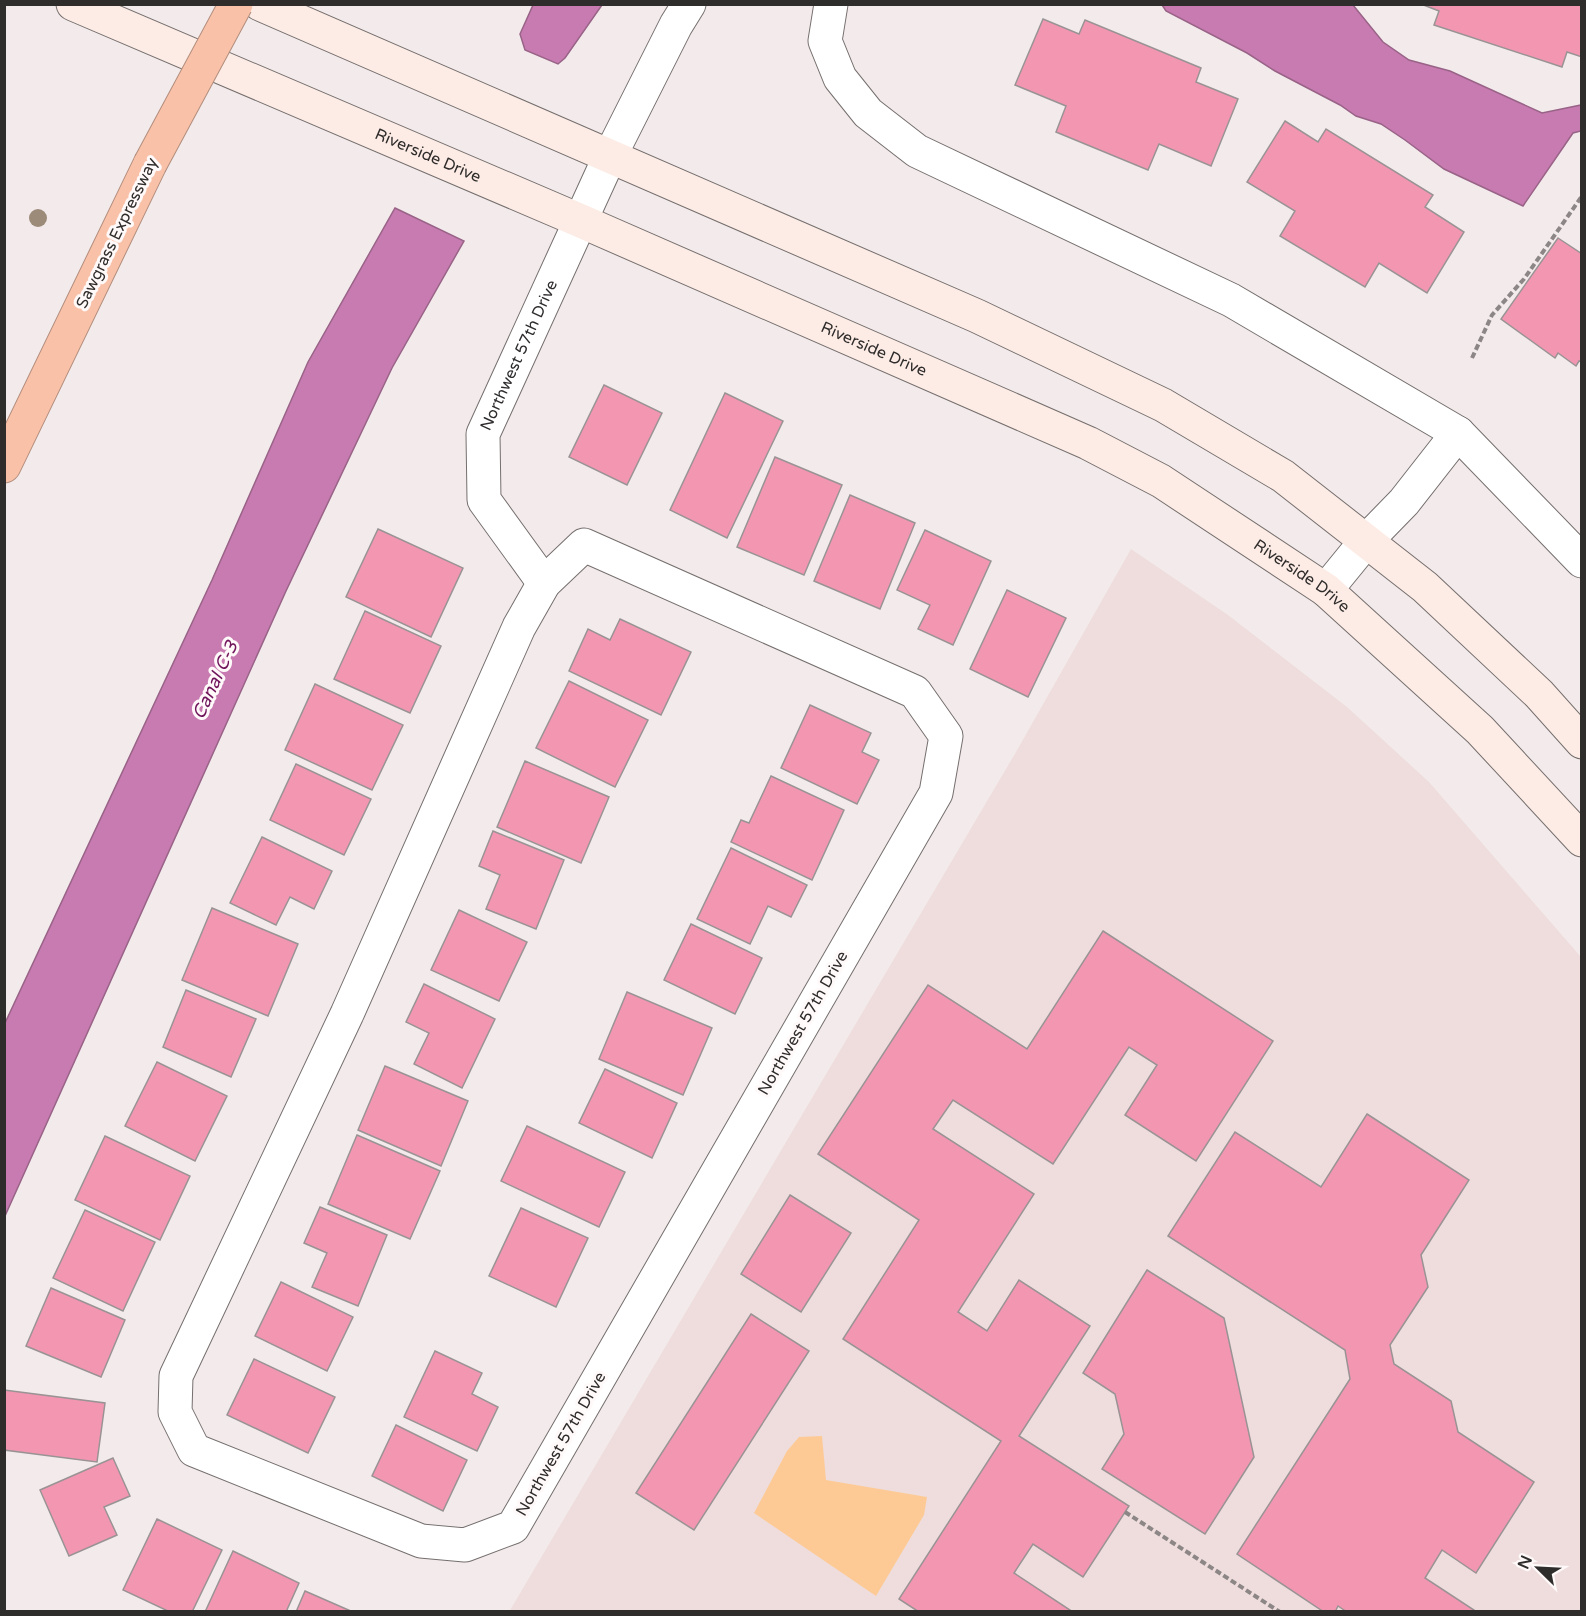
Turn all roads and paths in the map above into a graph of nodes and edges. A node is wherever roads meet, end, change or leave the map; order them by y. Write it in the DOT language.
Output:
graph roads {
  1 [pos="73,4"];
  2 [pos="236,4"];
  3 [pos="260,4"];
  4 [pos="689,4"];
  5 [pos="831,4"];
  6 [pos="610,156"];
  7 [pos="1581,196"];
  8 [pos="581,221"];
  9 [pos="1472,358"];
  10 [pos="1458,433"];
  11 [pos="4,466"];
  12 [pos="1366,541"];
  13 [pos="1581,561"];
  14 [pos="544,583"];
  15 [pos="1326,590"];
  16 [pos="1581,742"];
  17 [pos="1581,840"];
  18 [pos="1125,1512"];
  19 [pos="1280,1611"];
  1 -- 8 [label="street, Riverside Drive"];
  2 -- 11 [label="highway, Sawgrass Expressway, bridge"];
  3 -- 6 [label="street"];
  4 -- 6 [label="street, Northwest 57th Drive"];
  5 -- 10 [label="street"];
  6 -- 8 [label="street, Northwest 57th Drive"];
  6 -- 12 [label="street"];
  7 -- 9 [label="path"];
  8 -- 14 [label="street, Northwest 57th Drive"];
  8 -- 15 [label="street, Riverside Drive"];
  10 -- 12 [label="street"];
  10 -- 13 [label="street"];
  12 -- 15 [label="street"];
  12 -- 16 [label="street"];
  14 -- 14 [label="street, Northwest 57th Drive"];
  15 -- 17 [label="street, Riverside Drive"];
  18 -- 19 [label="path"];
}
